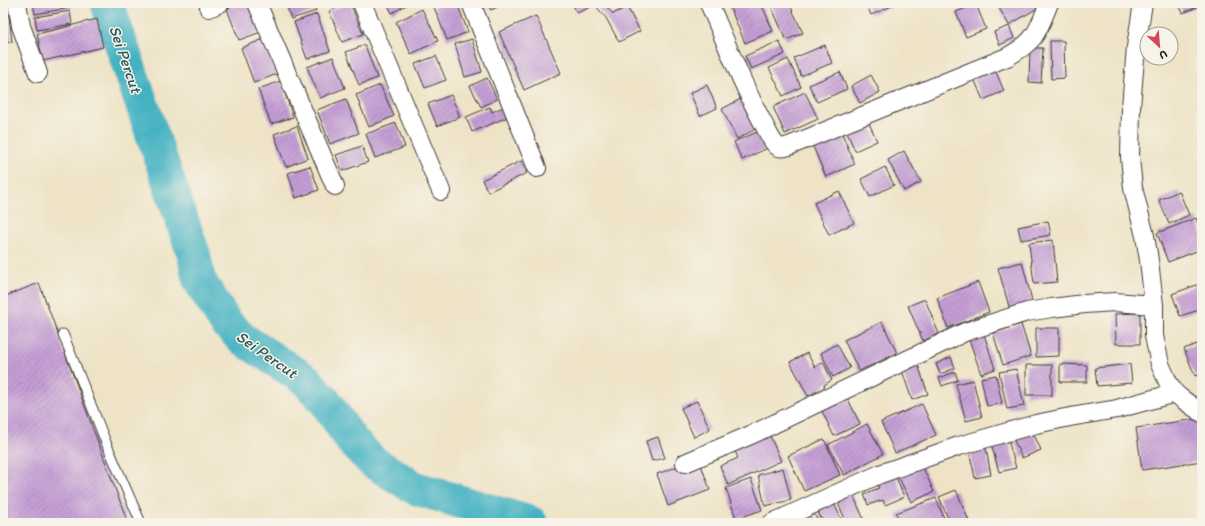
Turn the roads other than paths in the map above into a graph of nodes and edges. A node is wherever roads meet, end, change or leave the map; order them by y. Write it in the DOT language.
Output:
graph roads {
  1 [pos="17,3"];
  2 [pos="257,3"];
  3 [pos="362,3"];
  4 [pos="471,3"];
  5 [pos="709,3"];
  6 [pos="1049,3"];
  7 [pos="1143,3"];
  8 [pos="38,73"];
  9 [pos="537,168"];
  10 [pos="335,186"];
  11 [pos="440,192"];
  12 [pos="1154,305"];
  13 [pos="63,334"];
  14 [pos="1175,393"];
  15 [pos="1202,413"];
  16 [pos="685,463"];
  17 [pos="141,523"];
  18 [pos="772,523"];
  1 -- 8 [label="street"];
  2 -- 10 [label="street"];
  3 -- 11 [label="street"];
  4 -- 9 [label="street"];
  5 -- 6 [label="street"];
  7 -- 12 [label="street"];
  12 -- 14 [label="street"];
  12 -- 16 [label="street"];
  13 -- 17 [label="lane"];
  14 -- 15 [label="street"];
  14 -- 18 [label="street"];
}
